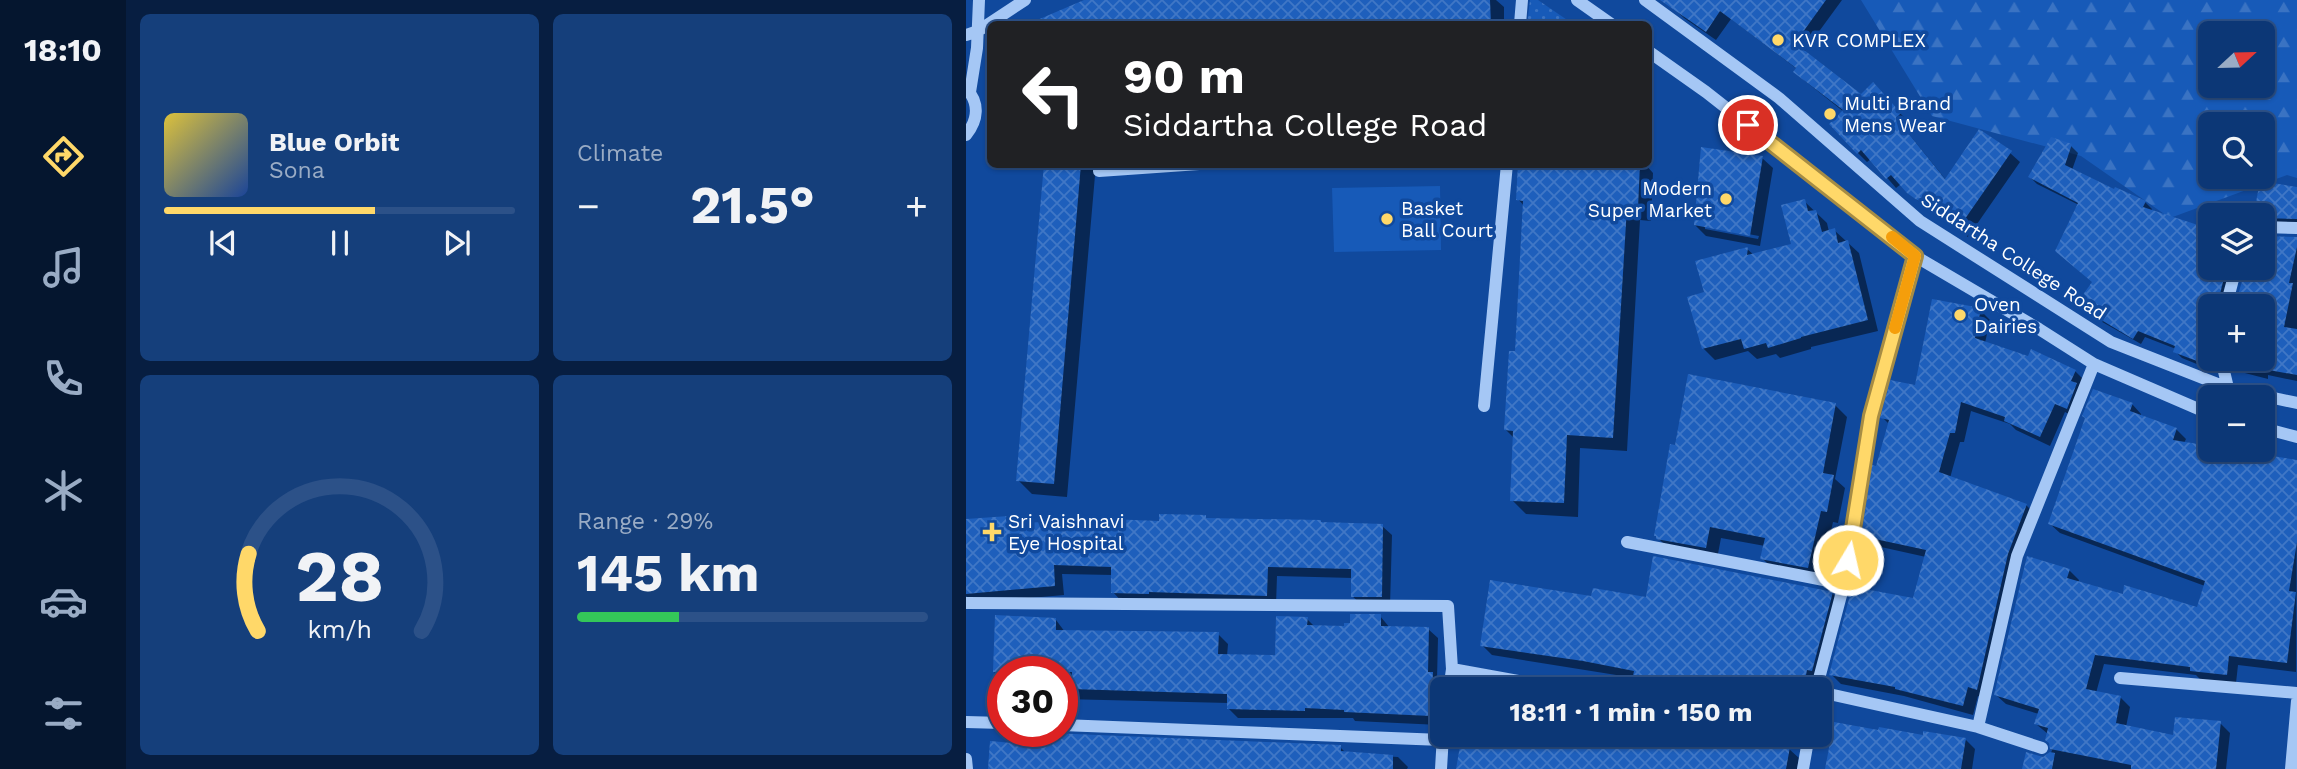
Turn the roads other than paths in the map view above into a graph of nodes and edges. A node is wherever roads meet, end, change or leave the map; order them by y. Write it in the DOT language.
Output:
graph roads {
  1 [pos="979,0"];
  2 [pos="1025,0"];
  3 [pos="1522,0"];
  4 [pos="1577,0"];
  5 [pos="1645,0"];
  6 [pos="991,21"];
  7 [pos="1520,21"];
  8 [pos="1607,21"];
  9 [pos="987,24"];
  10 [pos="972,33"];
  11 [pos="1652,54"];
  12 [pos="968,90"];
  13 [pos="966,136"];
  14 [pos="1142,168"];
  15 [pos="1507,168"];
  16 [pos="1099,171"];
  17 [pos="2275,227"];
  18 [pos="2297,228"];
  19 [pos="1915,256"];
  20 [pos="2094,364"];
  21 [pos="2220,385"];
  22 [pos="2275,398"];
  23 [pos="2297,403"];
  24 [pos="1484,406"];
  25 [pos="2198,409"];
  26 [pos="2275,431"];
  27 [pos="2297,437"];
  28 [pos="1626,542"];
  29 [pos="1844,584"];
  30 [pos="966,603"];
  31 [pos="1452,669"];
  32 [pos="1451,677"];
  33 [pos="1497,677"];
  34 [pos="1821,677"];
  35 [pos="2120,678"];
  36 [pos="2297,693"];
  37 [pos="1832,694"];
  38 [pos="2297,701"];
  39 [pos="966,722"];
  40 [pos="987,723"];
  41 [pos="1078,726"];
  42 [pos="1978,727"];
  43 [pos="1430,738"];
  44 [pos="1442,747"];
  45 [pos="1807,747"];
  46 [pos="2042,748"];
  47 [pos="966,760"];
  48 [pos="967,769"];
  49 [pos="1441,769"];
  50 [pos="1803,769"];
  51 [pos="2291,769"];
  1 -- 10 [label="street"];
  2 -- 6 [label="street"];
  3 -- 7 [label="street"];
  4 -- 8 [label="street"];
  5 -- 21 [label="street, Siddartha College Road"];
  9 -- 10 [label="street"];
  10 -- 12 [label="street"];
  11 -- 19 [label="street"];
  12 -- 13 [label="street"];
  14 -- 16 [label="street"];
  15 -- 24 [label="street"];
  17 -- 18 [label="street"];
  19 -- 20 [label="street"];
  19 -- 29 [label="street"];
  20 -- 25 [label="street"];
  20 -- 42 [label="street"];
  22 -- 23 [label="street, Siddartha College Road"];
  26 -- 27 [label="street"];
  28 -- 29 [label="street"];
  29 -- 34 [label="street"];
  30 -- 31 [label="street"];
  31 -- 32 [label="street"];
  31 -- 33 [label="street"];
  35 -- 36 [label="street"];
  37 -- 42 [label="street"];
  38 -- 51 [label="street"];
  39 -- 40 [label="street"];
  41 -- 43 [label="street"];
  42 -- 46 [label="street"];
  44 -- 49 [label="street"];
  45 -- 50 [label="street"];
  47 -- 48 [label="street"];
}
